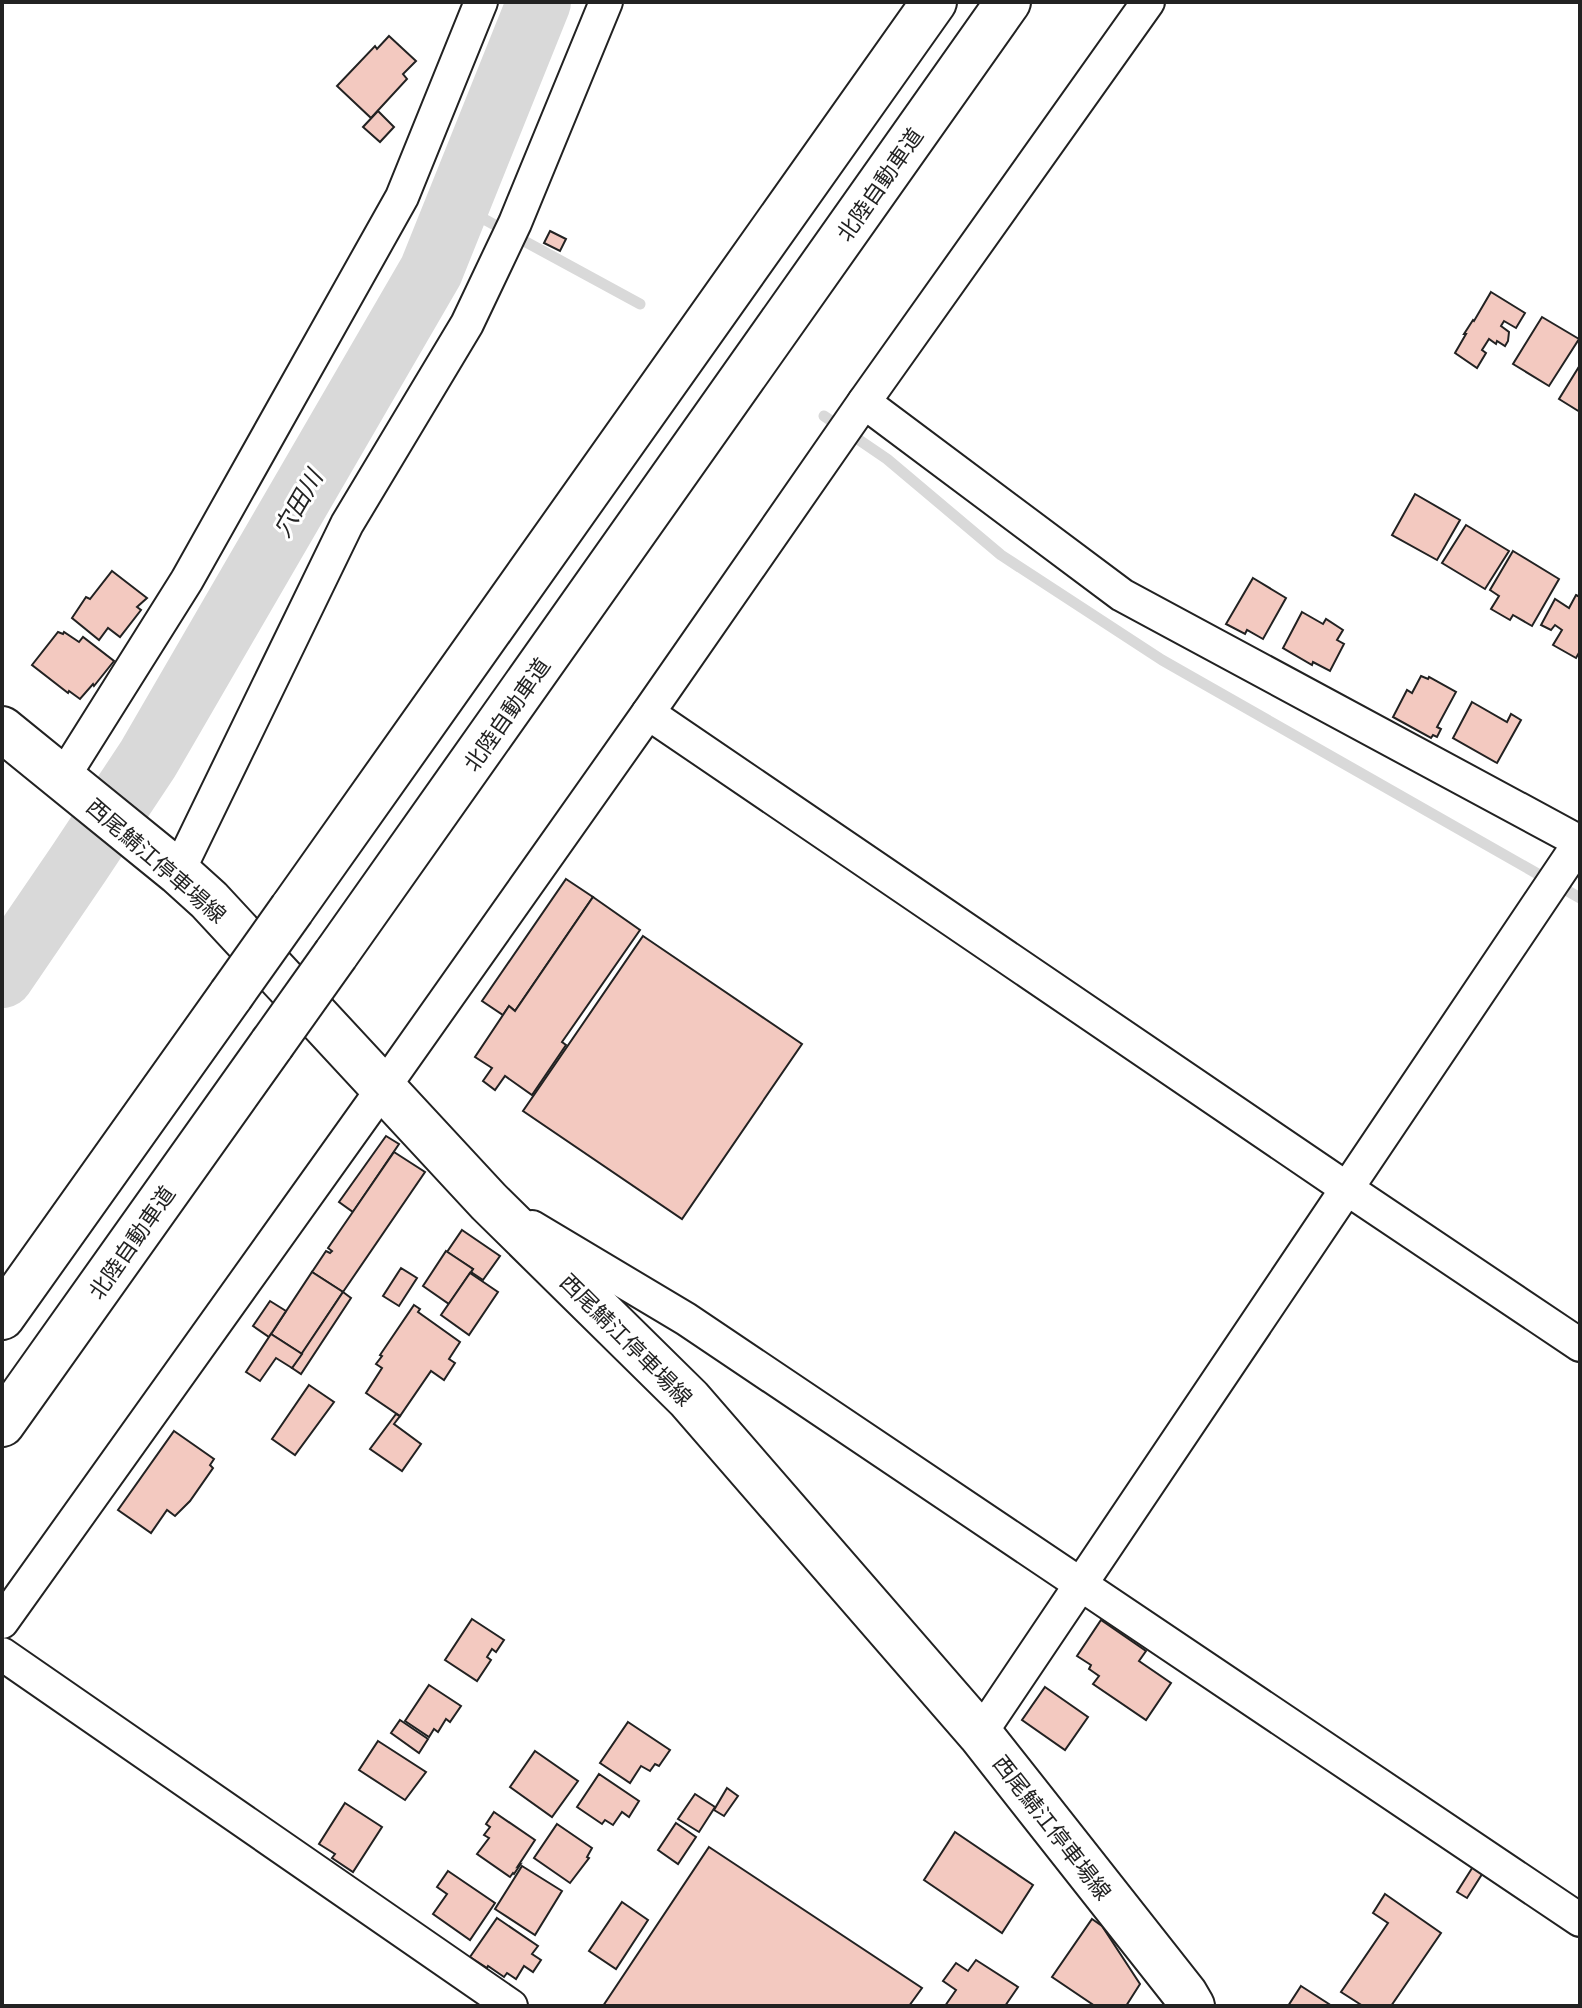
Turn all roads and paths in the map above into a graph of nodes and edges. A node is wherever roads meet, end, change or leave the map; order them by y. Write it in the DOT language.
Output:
graph roads {
  1 [pos="481,2"];
  2 [pos="606,2"];
  3 [pos="934,2"];
  4 [pos="1008,2"];
  5 [pos="1148,2"];
  6 [pos="864,402"];
  7 [pos="648,713"];
  8 [pos="2,729"];
  9 [pos="68,784"];
  10 [pos="1580,842"];
  11 [pos="163,860"];
  12 [pos="384,1087"];
  13 [pos="1346,1188"];
  14 [pos="489,1202"];
  15 [pos="2,1317"];
  16 [pos="1580,1345"];
  17 [pos="2,1424"];
  18 [pos="1081,1583"];
  19 [pos="2,1622"];
  20 [pos="2,1654"];
  21 [pos="980,1734"];
  22 [pos="1580,1920"];
  23 [pos="511,2006"];
  24 [pos="1192,2006"];
  1 -- 9 [label="street"];
  2 -- 11 [label="street"];
  3 -- 15 [label="main road, bridge"];
  4 -- 17 [label="main road, 北陸自動車道, bridge"];
  5 -- 6 [label="street"];
  6 -- 7 [label="street"];
  6 -- 10 [label="street"];
  7 -- 12 [label="street"];
  7 -- 13 [label="street"];
  8 -- 9 [label="main road, 西尾鯖江停車場線"];
  9 -- 11 [label="main road, 西尾鯖江停車場線"];
  10 -- 13 [label="street"];
  11 -- 12 [label="main road, 西尾鯖江停車場線"];
  12 -- 14 [label="main road, 西尾鯖江停車場線"];
  12 -- 19 [label="street"];
  13 -- 16 [label="street"];
  13 -- 18 [label="street"];
  14 -- 18 [label="street"];
  14 -- 21 [label="main road, 西尾鯖江停車場線"];
  18 -- 21 [label="street"];
  18 -- 22 [label="street"];
  20 -- 23 [label="street"];
  21 -- 24 [label="main road, 西尾鯖江停車場線"];
}
